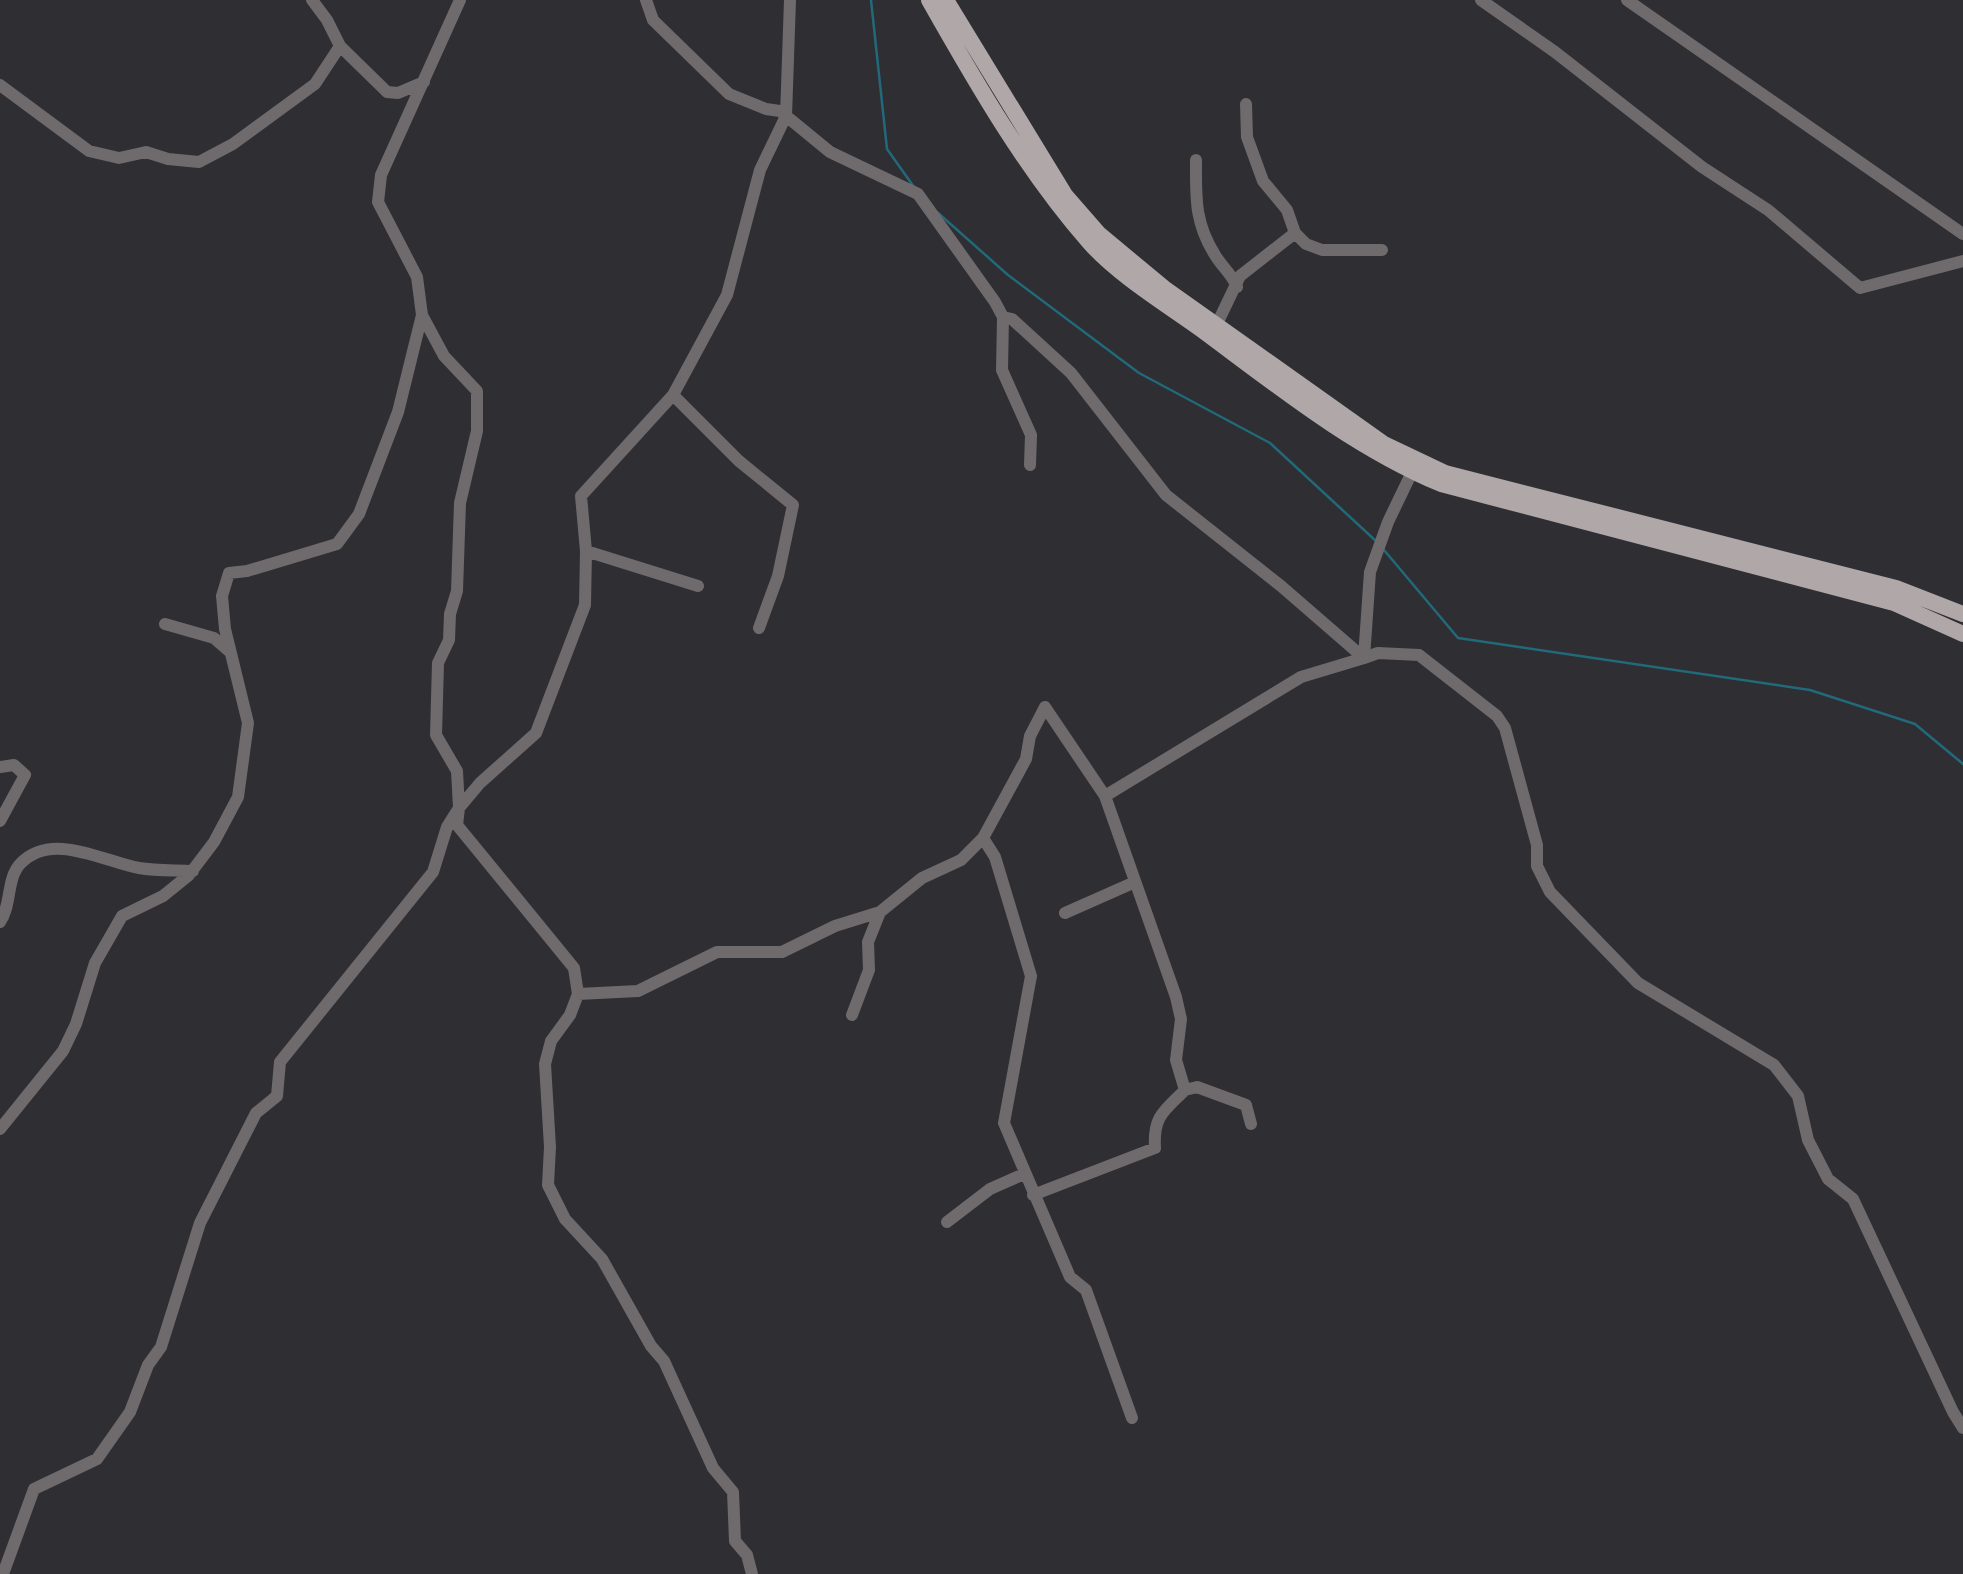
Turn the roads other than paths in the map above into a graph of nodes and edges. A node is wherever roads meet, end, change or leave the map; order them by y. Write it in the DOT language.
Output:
graph roads {
  1 [pos="312,0"];
  2 [pos="460,0"];
  3 [pos="646,0"];
  4 [pos="790,0"];
  5 [pos="929,0"];
  6 [pos="946,0"];
  7 [pos="1482,0"];
  8 [pos="1627,0"];
  9 [pos="340,46"];
  10 [pos="424,82"];
  11 [pos="0,85"];
  12 [pos="1246,104"];
  13 [pos="786,116"];
  14 [pos="1196,160"];
  15 [pos="1295,233"];
  16 [pos="1963,234"];
  17 [pos="1382,250"];
  18 [pos="1963,261"];
  19 [pos="1237,287"];
  20 [pos="422,314"];
  21 [pos="1003,317"];
  22 [pos="1216,326"];
  23 [pos="673,395"];
  24 [pos="1030,465"];
  25 [pos="1412,472"];
  26 [pos="586,551"];
  27 [pos="698,586"];
  28 [pos="1963,614"];
  29 [pos="166,624"];
  30 [pos="759,628"];
  31 [pos="1963,634"];
  32 [pos="234,658"];
  33 [pos="1364,658"];
  34 [pos="0,767"];
  35 [pos="1105,796"];
  36 [pos="459,808"];
  37 [pos="0,821"];
  38 [pos="983,838"];
  39 [pos="193,871"];
  40 [pos="1135,882"];
  41 [pos="880,912"];
  42 [pos="1065,913"];
  43 [pos="0,922"];
  44 [pos="578,994"];
  45 [pos="852,1014"];
  46 [pos="1185,1090"];
  47 [pos="1251,1124"];
  48 [pos="0,1129"];
  49 [pos="1024,1174"];
  50 [pos="1033,1195"];
  51 [pos="947,1222"];
  52 [pos="1132,1418"];
  53 [pos="1963,1427"];
  54 [pos="3,1574"];
  55 [pos="752,1574"];
  1 -- 9 [label="street"];
  2 -- 10 [label="street"];
  3 -- 13 [label="street"];
  4 -- 13 [label="street"];
  5 -- 25 [label="main road"];
  6 -- 22 [label="main road"];
  7 -- 18 [label="street"];
  8 -- 16 [label="street"];
  9 -- 10 [label="street"];
  9 -- 11 [label="street"];
  10 -- 20 [label="street"];
  12 -- 15 [label="street"];
  13 -- 21 [label="street"];
  13 -- 23 [label="street"];
  14 -- 19 [label="street"];
  15 -- 17 [label="street"];
  15 -- 19 [label="street"];
  19 -- 22 [label="street"];
  20 -- 32 [label="street"];
  20 -- 36 [label="street"];
  21 -- 24 [label="street"];
  21 -- 33 [label="street"];
  22 -- 28 [label="main road"];
  23 -- 26 [label="street"];
  23 -- 30 [label="street"];
  25 -- 31 [label="main road"];
  25 -- 33 [label="street"];
  26 -- 27 [label="street"];
  26 -- 36 [label="street"];
  29 -- 32 [label="street"];
  32 -- 39 [label="street"];
  33 -- 35 [label="street"];
  33 -- 53 [label="street"];
  34 -- 37 [label="street"];
  35 -- 38 [label="street"];
  35 -- 40 [label="street"];
  36 -- 44 [label="street"];
  36 -- 54 [label="street"];
  38 -- 41 [label="street"];
  38 -- 49 [label="street"];
  39 -- 43 [label="street"];
  39 -- 48 [label="street"];
  40 -- 42 [label="street"];
  40 -- 46 [label="street"];
  41 -- 44 [label="street"];
  41 -- 45 [label="street"];
  44 -- 55 [label="street"];
  46 -- 47 [label="street"];
  46 -- 50 [label="street"];
  49 -- 50 [label="street"];
  49 -- 51 [label="street"];
  50 -- 52 [label="street"];
}
